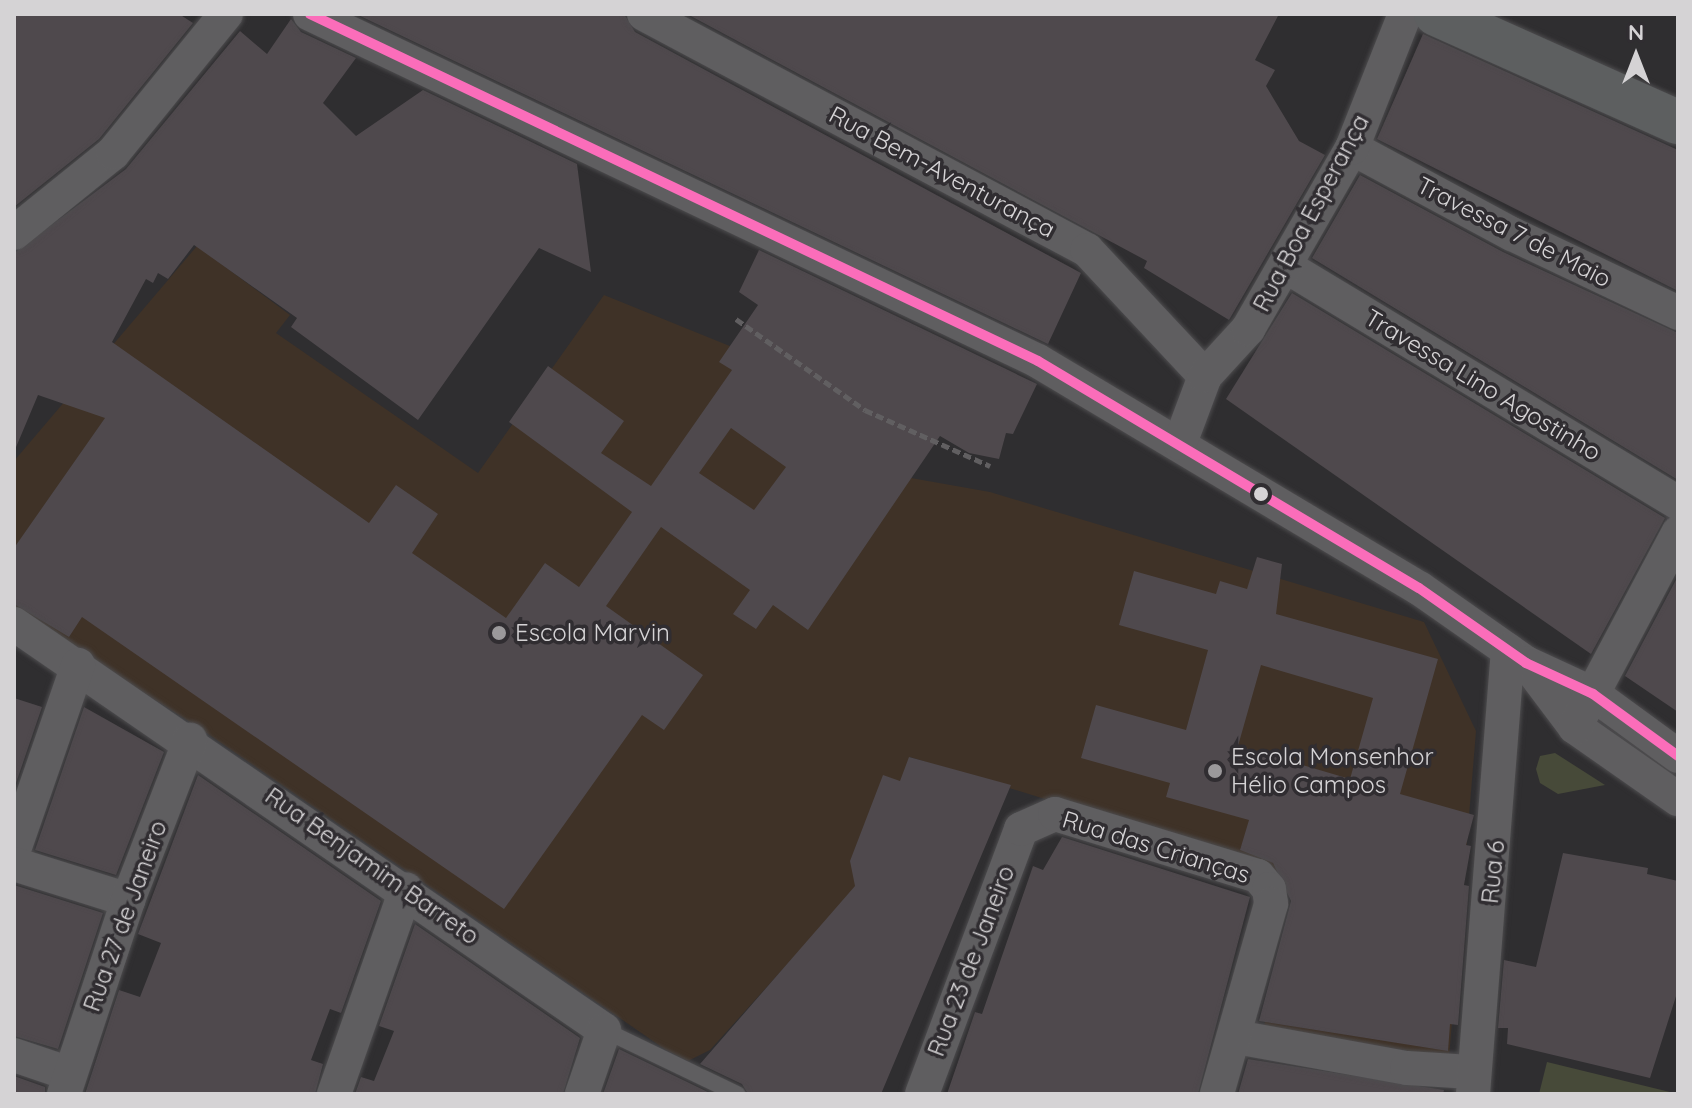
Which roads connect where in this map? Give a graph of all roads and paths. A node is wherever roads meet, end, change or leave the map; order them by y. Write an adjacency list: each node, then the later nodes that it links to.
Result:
1 (226, 14): 8 (street)
2 (310, 14): 13 (street)
3 (644, 14): 12 (street, Rua Bem-Aventurança)
4 (1405, 14): 7 (street, Rua Boa Esperança)
5 (1436, 14): 6 (main road)
6 (1678, 122)
7 (1352, 148): 9 (street, Rua Boa Esperança); 10 (street, Travessa 7 de Maio)
8 (14, 233)
9 (1287, 267): 12 (street, Rua Boa Esperança); 15 (street, Travessa Lino Agostinho)
10 (1678, 313)
11 (736, 319): 14 (path)
12 (1205, 376): 13 (street, Rua Boa Esperança)
13 (1180, 443): 18 (street)
14 (990, 466)
15 (1678, 503)
16 (1678, 533): 20 (street)
17 (14, 624): 19 (street, Rua Benjamim Barreto)
18 (1517, 656): 20 (street); 21 (street); 33 (street, Rua 6)
19 (78, 665): 22 (street, Rua Benjamim Barreto); 26 (street)
20 (1593, 694): 21 (street); 23 (street)
21 (1575, 727): 24 (street)
22 (190, 740): 28 (street, Rua Benjamim Barreto); 29 (street, Rua 27 de Janeiro)
23 (1678, 756)
24 (1678, 799)
25 (1021, 829): 31 (street, Rua das Crianças); 38 (street, Rua 23 de Janeiro)
26 (14, 850)
27 (14, 864): 29 (street)
28 (406, 889): 30 (street, Rua Benjamim Barreto); 35 (street)
29 (128, 900): 34 (street, Rua 27 de Janeiro)
30 (604, 1030): 36 (street); 37 (lane, Rua Benjamim Barreto)
31 (1236, 1037): 33 (street); 39 (street, Rua das Crianças)
32 (14, 1055): 34 (street)
33 (1472, 1083)
34 (67, 1084)
35 (334, 1094)
36 (582, 1094)
37 (737, 1094)
38 (922, 1094)
39 (1217, 1094)

